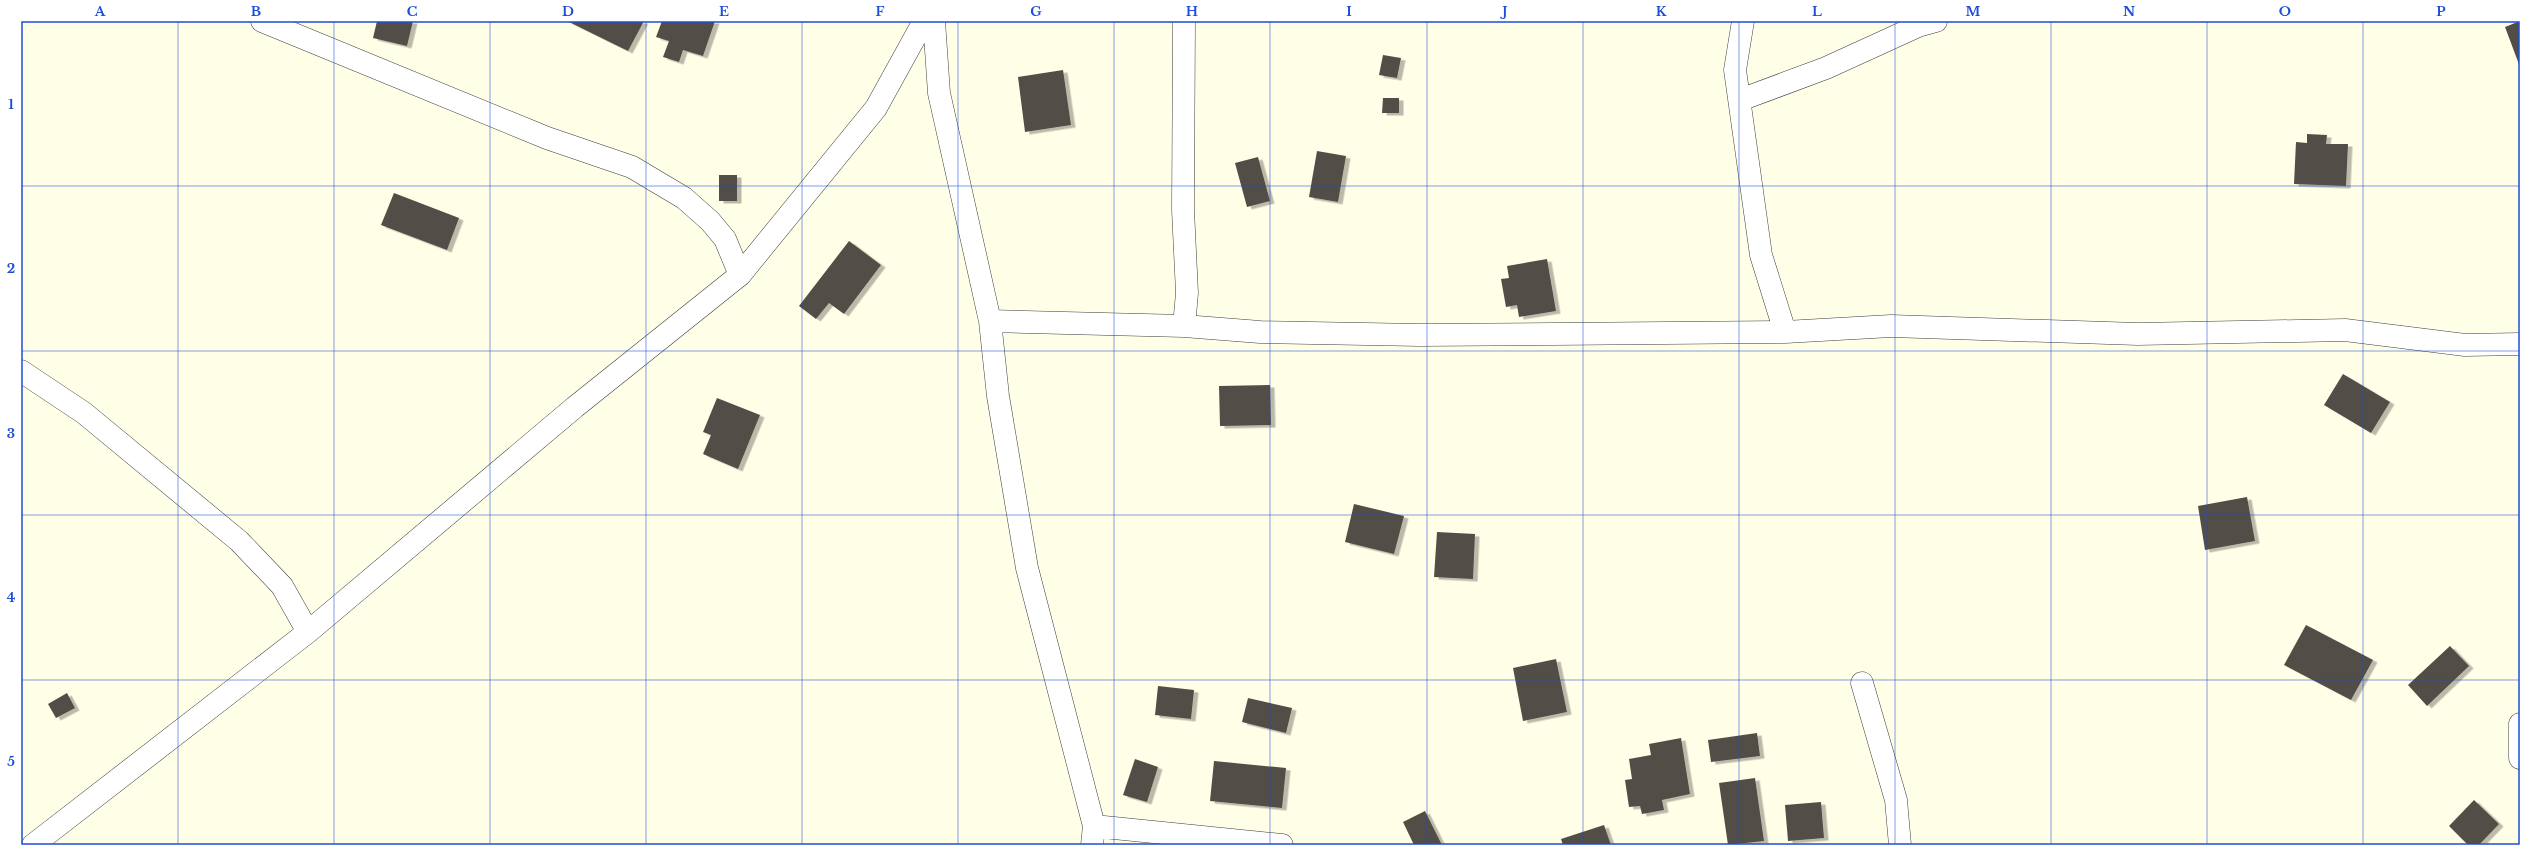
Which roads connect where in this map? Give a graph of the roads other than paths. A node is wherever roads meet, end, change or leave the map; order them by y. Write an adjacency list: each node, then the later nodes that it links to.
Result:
1 (924, 21): 8 (street)
2 (934, 21): 9 (street)
3 (1184, 21): 10 (street)
4 (1743, 21): 7 (street)
5 (1936, 21): 7 (street)
6 (267, 22): 8 (street)
7 (1740, 100): 11 (street)
8 (740, 275): 14 (street)
9 (990, 321): 10 (street); 18 (street)
10 (1184, 326): 11 (street)
11 (1785, 332): 12 (street)
12 (2520, 344)
13 (21, 371): 14 (street)
14 (308, 632): 19 (street)
15 (1862, 682): 21 (street)
16 (2520, 724): 17 (street)
17 (2520, 758)
18 (1093, 835): 20 (street)
19 (33, 845)
20 (1282, 845)
21 (1900, 845)

